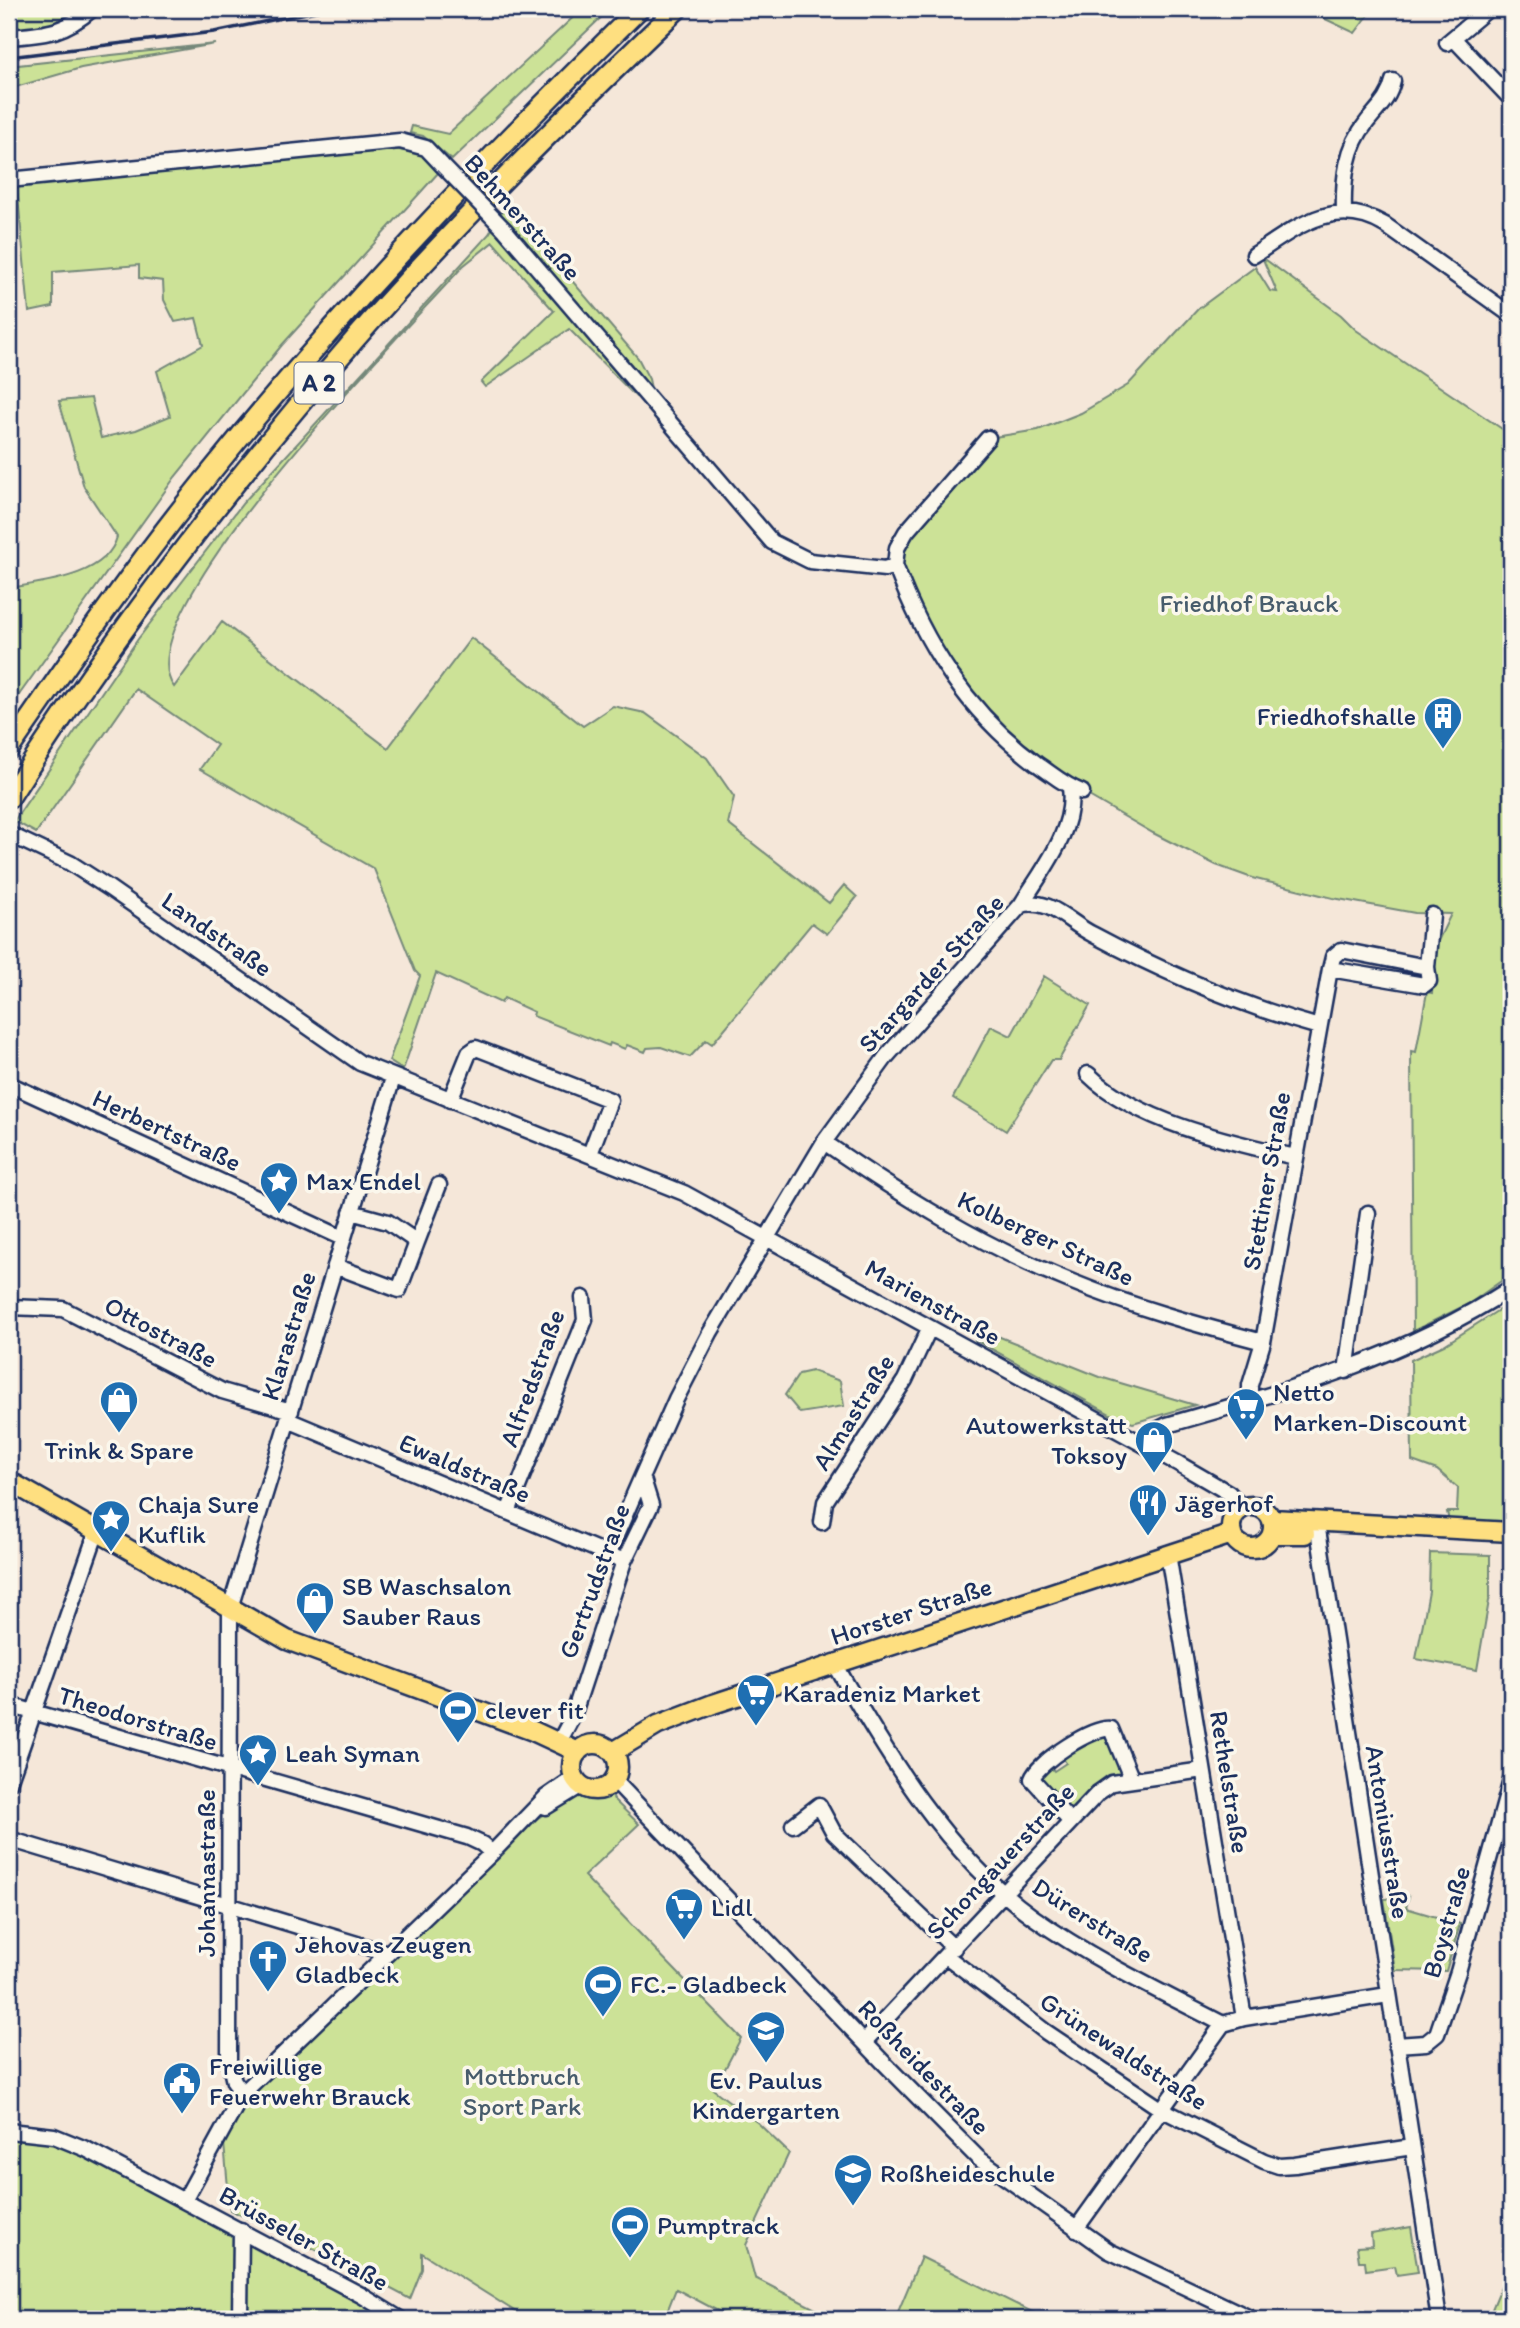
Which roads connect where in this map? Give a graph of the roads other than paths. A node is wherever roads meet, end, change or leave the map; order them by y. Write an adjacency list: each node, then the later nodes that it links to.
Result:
1 (92, 9): 5 (street)
2 (639, 9): 14 (highway, A 2)
3 (677, 9): 15 (highway, A 2)
4 (1488, 9): 7 (street)
5 (9, 37)
6 (1394, 81): 9 (street)
7 (1511, 99)
8 (9, 180): 13 (street, Behmerstraße, bridge)
9 (1344, 212): 10 (street); 11 (street)
10 (1254, 256)
11 (1510, 312)
12 (988, 438): 13 (street)
13 (895, 565): 17 (street)
14 (9, 749)
15 (9, 797)
16 (10, 835): 23 (street, Landstraße)
17 (1021, 905): 21 (street, Stargarder Straße); 26 (street, Stargarder Straße)
18 (1432, 915): 19 (street)
19 (1427, 967): 20 (street); 20 (street)
20 (1330, 969): 21 (street, Stettiner Straße)
21 (1319, 1027): 28 (street, Stettiner Straße)
22 (1088, 1074): 28 (street)
23 (393, 1078): 25 (street, Marienstraße); 30 (street, Klarastraße)
24 (9, 1084): 33 (street, Herbertstraße)
25 (450, 1100): 27 (street, Marienstraße); 27 (street)
26 (824, 1142): 32 (street, Stargarder Straße); 40 (street, Kolberger Straße)
27 (590, 1154): 32 (street, Marienstraße)
28 (1295, 1157): 40 (street, Stettiner Straße)
29 (439, 1185): 34 (street)
30 (351, 1212): 33 (street, Klarastraße); 34 (street)
31 (1368, 1213): 41 (street)
32 (766, 1237): 39 (street, Marienstraße); 45 (street, Gertrudstraße)
33 (343, 1238): 35 (street, Klarastraße)
34 (417, 1242): 35 (street)
35 (335, 1266): 43 (street, Klarastraße)
36 (1511, 1288): 41 (street)
37 (583, 1298): 48 (street, Alfredstraße)
38 (9, 1307): 43 (street, Ottostraße)
39 (929, 1329): 44 (street, Marienstraße); 49 (street, Almastraße)
40 (1263, 1342): 42 (street, Stettiner Straße)
41 (1346, 1371): 42 (street)
42 (1250, 1401): 44 (street)
43 (289, 1415): 48 (street, Ewaldstraße); 59 (street, Klarastraße)
44 (1144, 1445): 47 (street, Marienstraße)
45 (642, 1476): 57 (street, Gertrudstraße); 58 (street, Gertrudstraße)
46 (9, 1481): 52 (main road)
47 (1242, 1508): 50 (main road); 54 (main road)
48 (508, 1512): 57 (street, Ewaldstraße)
49 (822, 1522)
50 (1272, 1527): 51 (main road); 54 (main road)
51 (1317, 1529): 53 (main road); 55 (main road); 81 (street, Antoniusstraße)
52 (97, 1531): 59 (main road); 62 (street)
53 (1511, 1532)
54 (1233, 1534): 56 (main road, Horster Straße)
55 (1511, 1542)
56 (1168, 1554): 60 (main road, Horster Straße); 66 (street, Rethelstraße)
57 (608, 1555): 58 (street, Ewaldstraße)
58 (624, 1561): 63 (street, Gertrudstraße)
59 (230, 1608): 63 (main road); 67 (street, Johannastraße)
60 (835, 1664): 65 (main road, Horster Straße); 77 (street, Dürerstraße)
61 (9, 1705): 62 (street, Theodorstraße)
62 (33, 1713): 67 (street, Theodorstraße); 72 (street)
63 (559, 1742): 64 (main road)
64 (578, 1752): 65 (main road); 71 (main road)
65 (613, 1752): 68 (main road)
66 (1203, 1770): 69 (street, Schongauerstraße); 82 (street, Rethelstraße)
67 (231, 1772): 76 (street, Theodorstraße); 78 (street, Johannastraße)
68 (614, 1780): 71 (main road); 84 (street, Roßheidestraße)
69 (1132, 1780): 73 (street, Schongauerstraße); 73 (street)
70 (1511, 1780): 85 (street, Boystraße)
71 (578, 1781): 76 (street)
72 (9, 1783)
73 (1070, 1821): 77 (street, Schongauerstraße)
74 (793, 1825): 79 (street, Grünewaldstraße)
75 (9, 1839): 78 (street)
76 (492, 1853): 80 (street)
77 (1004, 1894): 79 (street, Schongauerstraße); 83 (street, Dürerstraße)
78 (230, 1908): 80 (street); 86 (street, Johannastraße)
79 (950, 1952): 84 (street, Schongauerstraße); 87 (street, Grünewaldstraße)
80 (387, 1954): 86 (street)
81 (1388, 1995): 82 (street); 85 (street, Antoniusstraße)
82 (1244, 2018): 83 (street)
83 (1223, 2024): 87 (street)
84 (864, 2042): 91 (street, Roßheidestraße)
85 (1396, 2045): 89 (street, Antoniusstraße)
86 (239, 2088): 90 (street)
87 (1161, 2109): 89 (street, Grünewaldstraße); 91 (street)
88 (9, 2131): 90 (street, Brüsseler Straße)
89 (1412, 2147): 96 (street)
90 (184, 2201): 92 (street, Brüsseler Straße)
91 (1076, 2229): 95 (street, Roßheidestraße)
92 (241, 2230): 93 (street); 94 (street, Brüsseler Straße)
93 (240, 2319)
94 (400, 2319)
95 (1252, 2319)
96 (1439, 2319)

